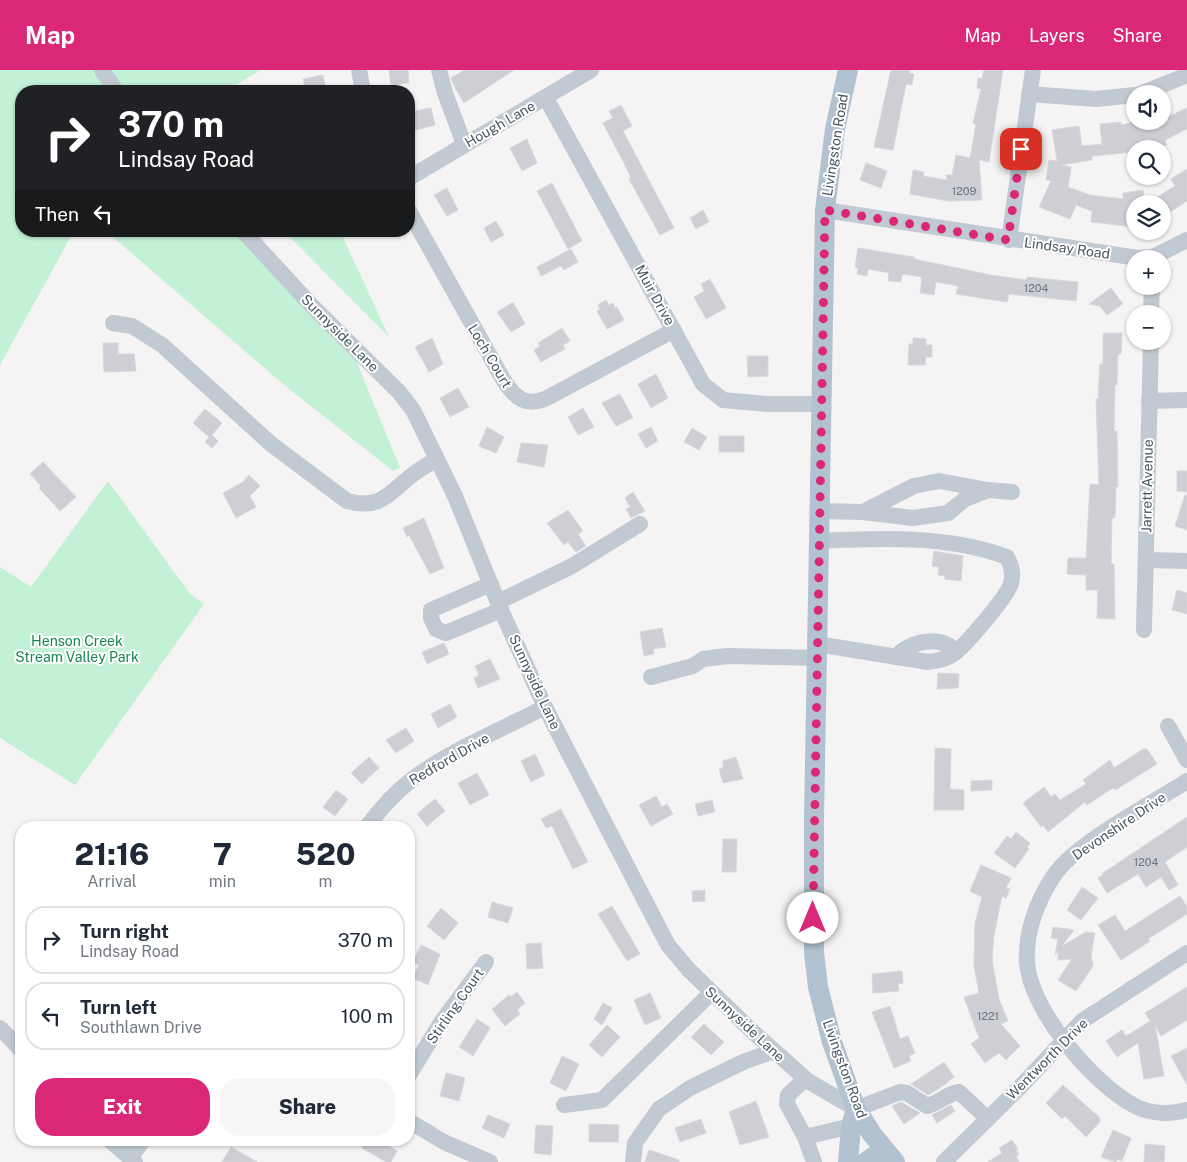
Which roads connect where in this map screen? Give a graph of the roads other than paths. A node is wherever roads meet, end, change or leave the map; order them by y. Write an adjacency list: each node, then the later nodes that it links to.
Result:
1 (102, 70): 8 (street)
2 (359, 70): 9 (street)
3 (439, 70): 14 (street)
4 (591, 70): 13 (street, Hough Lane)
5 (848, 70): 16 (main road, Livingston Road)
6 (1033, 70): 11 (street)
7 (1187, 75): 10 (street)
8 (112, 85)
9 (362, 85)
10 (1162, 85)
11 (1029, 94): 12 (street); 19 (street)
12 (1126, 96)
13 (546, 98): 14 (street, Hough Lane); 24 (street, Muir Drive)
14 (464, 144): 15 (street, Hough Lane)
15 (415, 174)
16 (825, 210): 19 (street, Lindsay Road); 28 (main road, Livingston Road)
17 (415, 222): 24 (street, Loch Court)
18 (249, 237): 29 (street, Sunnyside Lane)
19 (1008, 240): 22 (street, Lindsay Road)
20 (1187, 240): 21 (street, Lindsay Road)
21 (1168, 250)
22 (1126, 257)
23 (113, 323): 29 (street)
24 (674, 330): 28 (street, Muir Drive)
25 (1151, 350): 27 (street, Jarrett Avenue)
26 (1187, 400): 27 (street)
27 (1149, 401): 36 (street, Jarrett Avenue)
28 (822, 404): 32 (main road, Livingston Road)
29 (437, 459): 38 (street, Sunnyside Lane)
30 (988, 490): 31 (street); 33 (street); 33 (street)
31 (1012, 492)
32 (819, 511): 33 (street); 35 (main road, Livingston Road)
33 (863, 512)
34 (640, 524): 39 (street)
35 (819, 541): 41 (main road, Livingston Road); 41 (street)
36 (1147, 560): 37 (street); 40 (street, Jarrett Avenue)
37 (1187, 561)
38 (492, 584): 39 (street, Sunnyside Lane); 39 (street)
39 (500, 606): 43 (street, Sunnyside Lane)
40 (1144, 630)
41 (817, 651): 42 (street); 59 (main road, Livingston Road)
42 (651, 677)
43 (545, 707): 47 (street, Redford Drive); 50 (street, Sunnyside Lane)
44 (1168, 726): 45 (street)
45 (1187, 760)
46 (1187, 781): 52 (street, Devonshire Drive)
47 (372, 821)
48 (1187, 953): 52 (street, Wentworth Drive)
49 (486, 962): 55 (street, Stirling Court)
50 (711, 992): 54 (street, Sunnyside Lane); 57 (street)
51 (0, 1028): 53 (street)
52 (1064, 1040): 58 (street, Devonshire Drive); 60 (street, Wentworth Drive)
53 (15, 1044)
54 (774, 1051): 56 (street, Sunnyside Lane); 68 (street)
55 (415, 1065)
56 (805, 1079): 59 (street, Sunnyside Lane); 62 (street)
57 (564, 1105)
58 (1187, 1110)
59 (854, 1117): 60 (street); 62 (street); 65 (main road, Livingston Road); 70 (main road)
60 (988, 1119): 72 (street, Wentworth Drive)
61 (415, 1125): 67 (street)
62 (805, 1137): 69 (street)
63 (116, 1146): 66 (street)
64 (140, 1146): 66 (street)
65 (887, 1159): 71 (main road)
66 (132, 1160)
67 (490, 1162)
68 (634, 1162)
69 (814, 1162)
70 (848, 1162)
71 (866, 1162)
72 (944, 1162)

